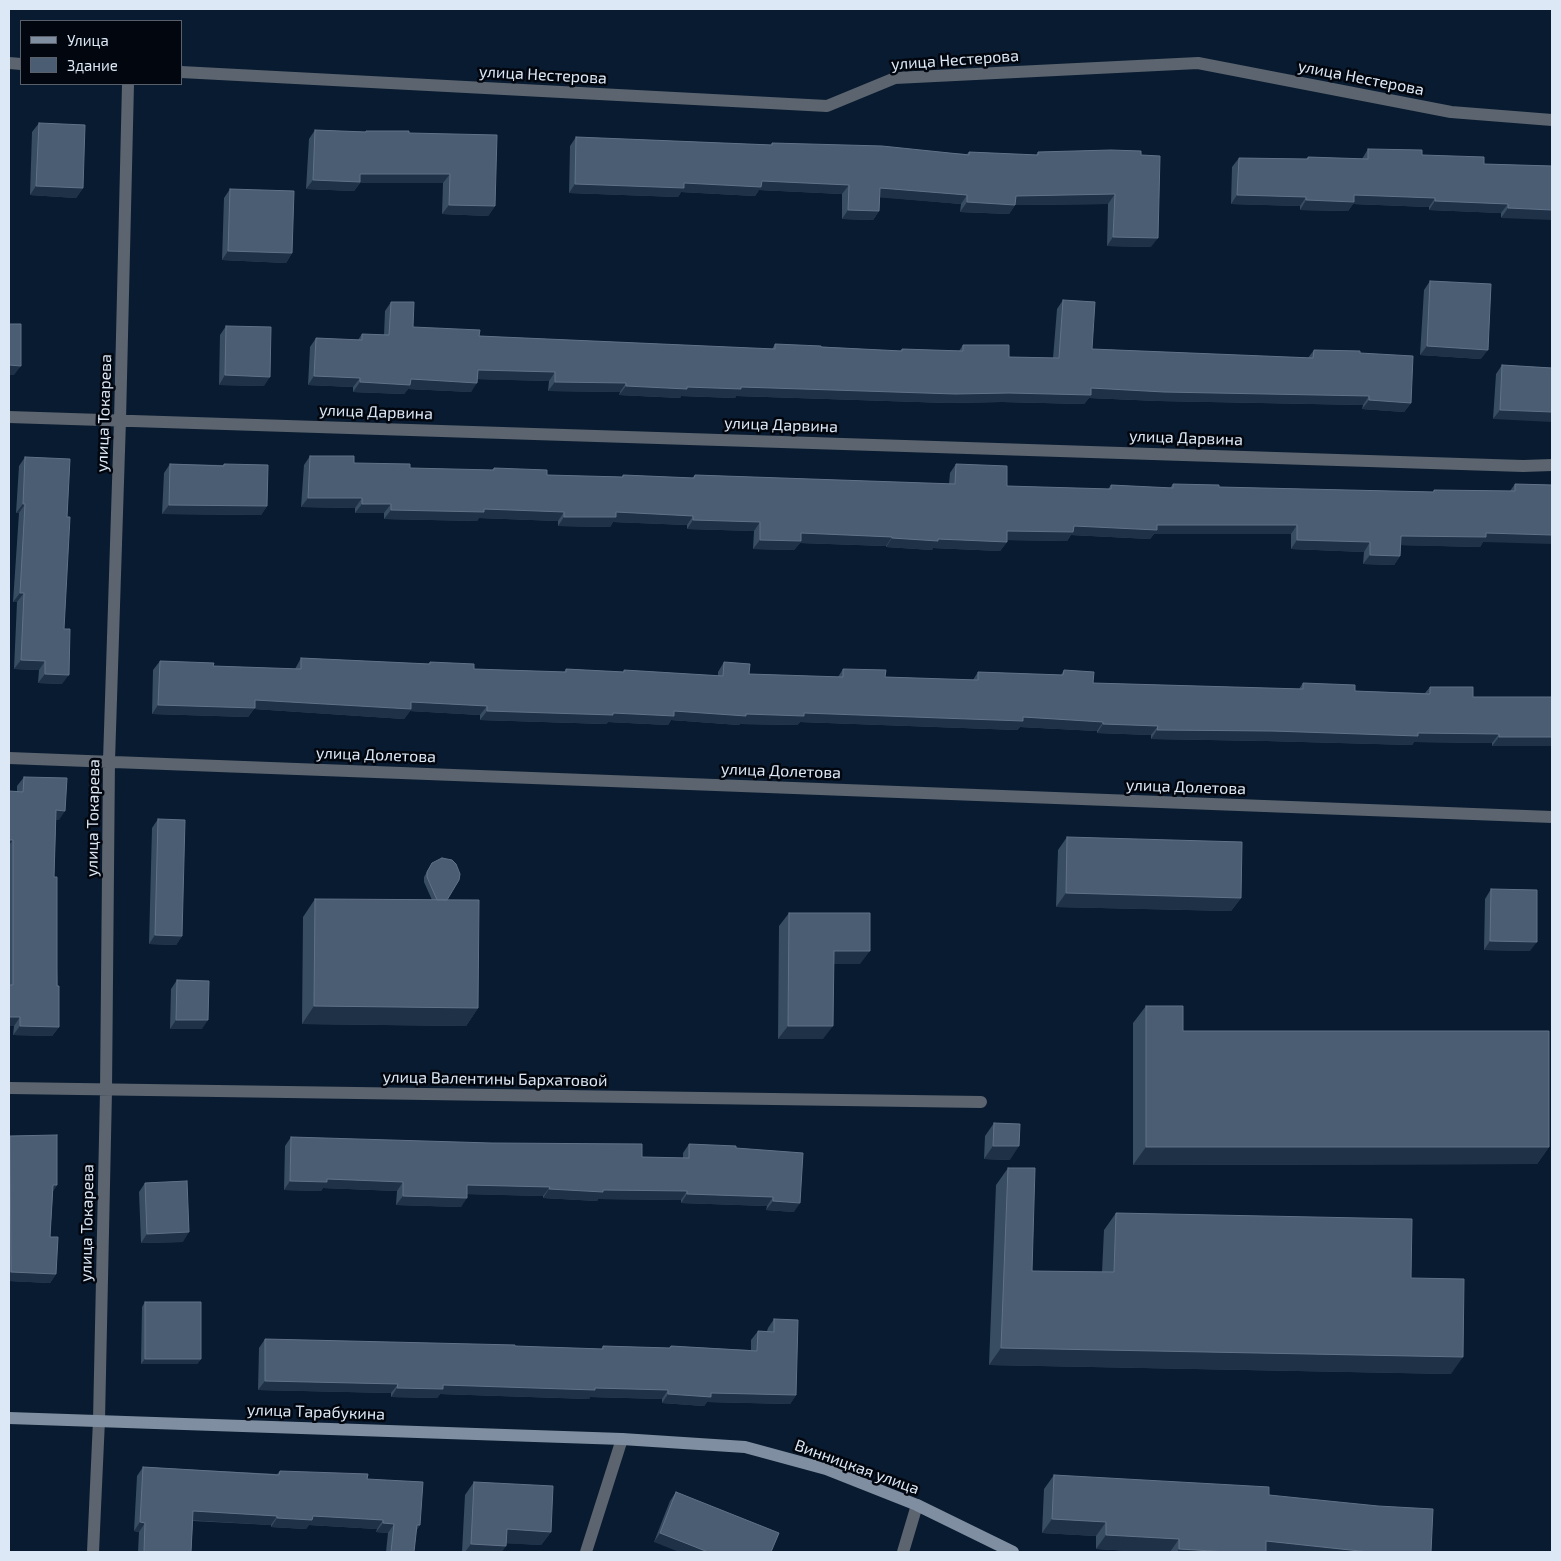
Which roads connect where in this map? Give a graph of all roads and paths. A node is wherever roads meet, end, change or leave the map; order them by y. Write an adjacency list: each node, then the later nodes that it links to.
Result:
1 (182, 72): 3 (street, улица Нестерова)
2 (128, 85): 5 (street, улица Токарева)
3 (1552, 120)
4 (9, 417): 5 (street, улица Дарвина)
5 (120, 420): 6 (street, улица Дарвина); 8 (street, улица Токарева)
6 (1552, 465)
7 (9, 758): 8 (street, улица Долетова)
8 (109, 761): 9 (street, улица Долетова); 11 (street, улица Токарева)
9 (1552, 817)
10 (9, 1088): 11 (street, улица Валентины Бархатовой)
11 (106, 1091): 12 (street, улица Валентины Бархатовой); 14 (street, улица Токарева)
12 (981, 1102)
13 (9, 1418): 14 (main road, улица Тарабукина)
14 (99, 1420): 15 (main road, улица Тарабукина); 17 (street, улица Токарева)
15 (622, 1439): 16 (main road, Винницкая улица); 18 (street)
16 (917, 1505): 19 (street); 20 (main road, Винницкая улица)
17 (93, 1552)
18 (586, 1552)
19 (903, 1552)
20 (1013, 1552)

